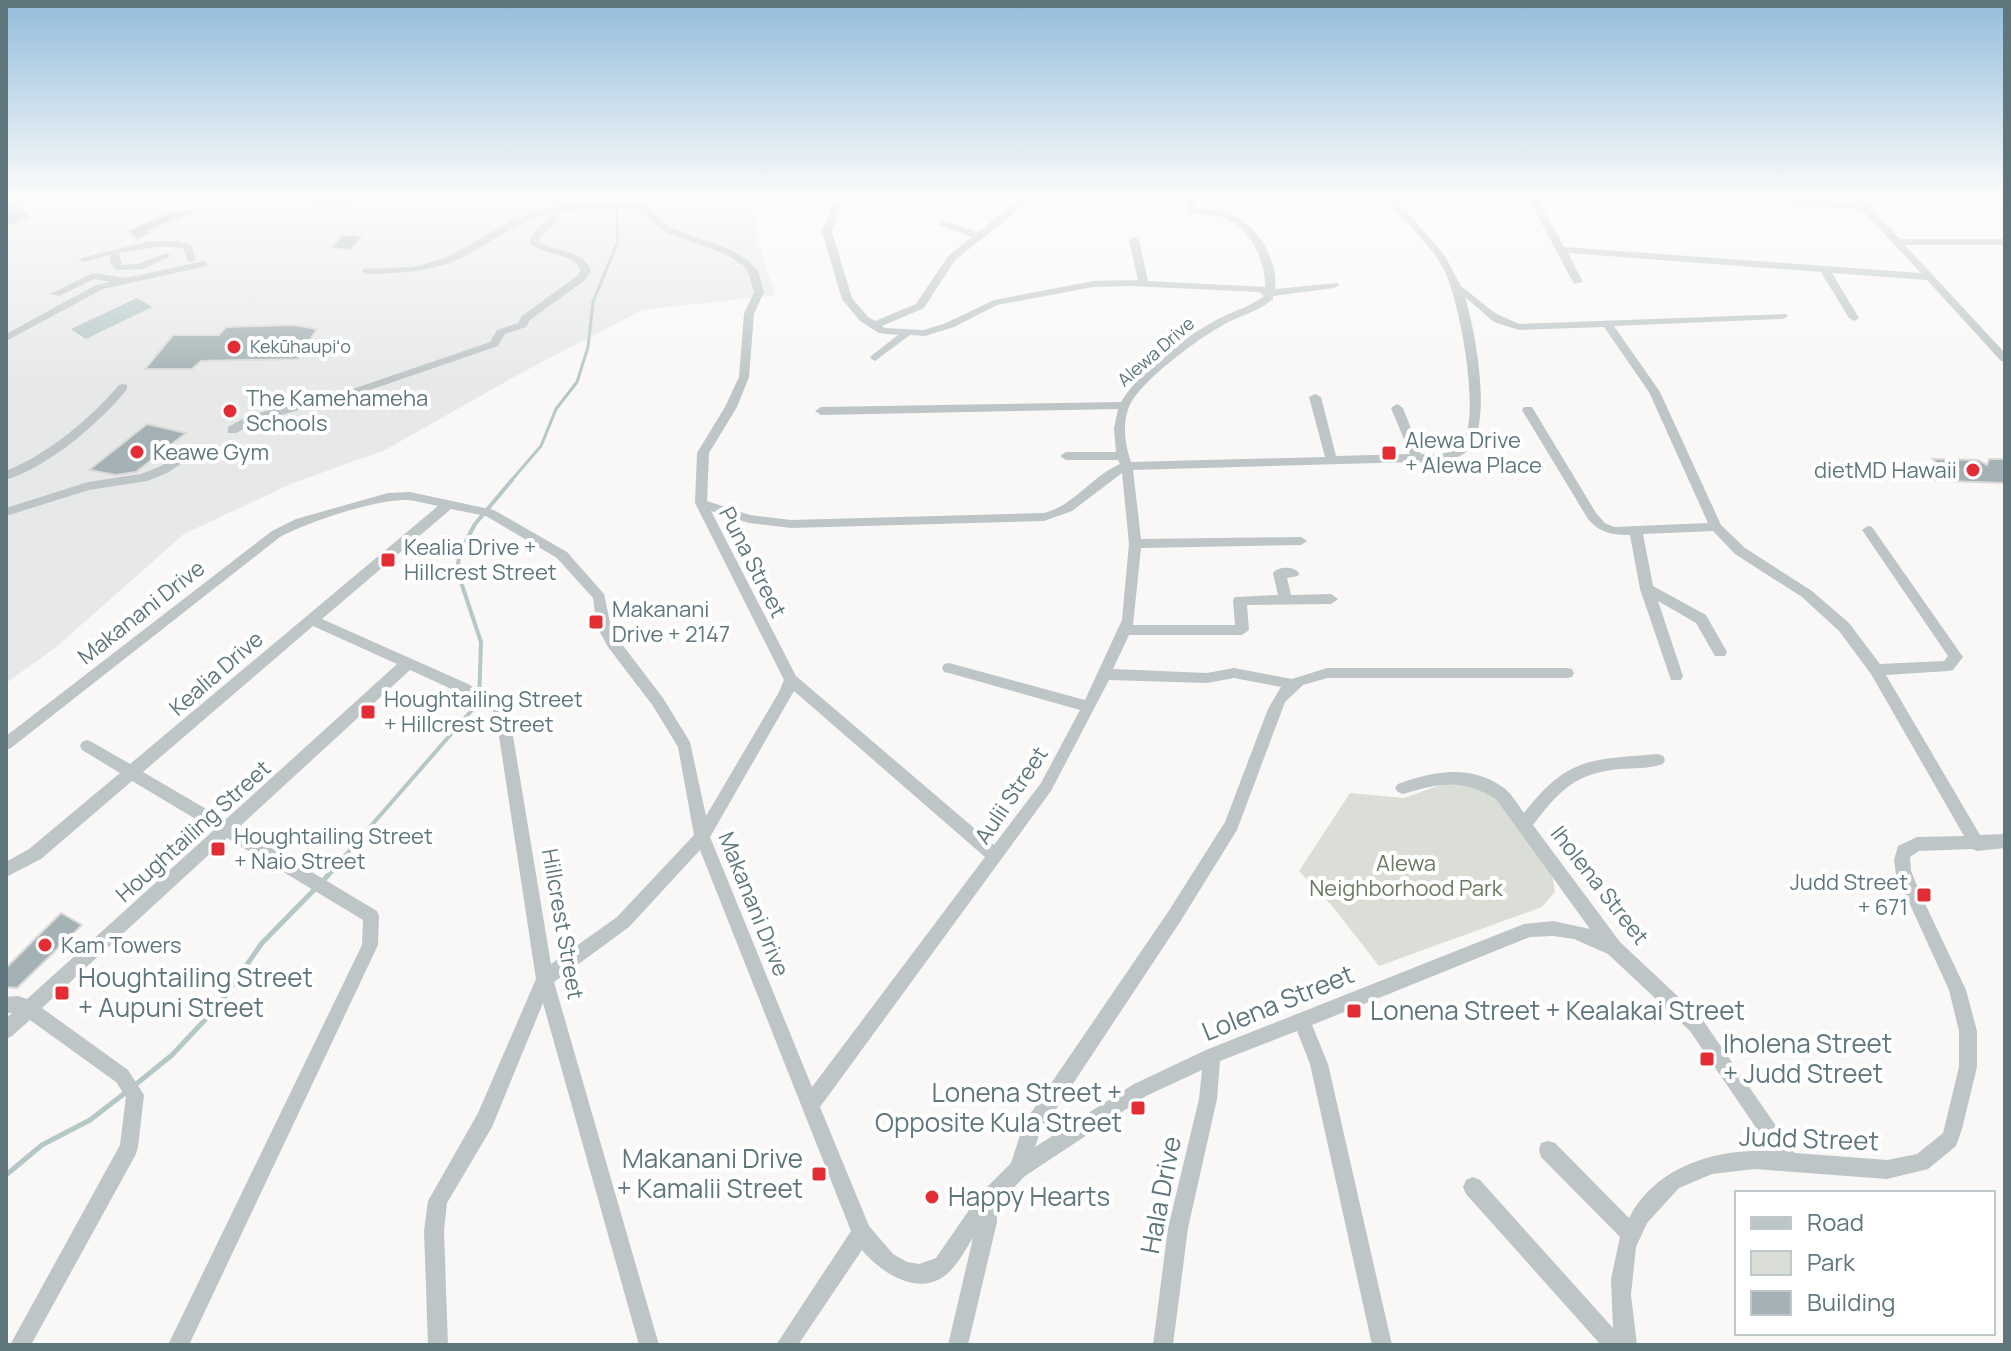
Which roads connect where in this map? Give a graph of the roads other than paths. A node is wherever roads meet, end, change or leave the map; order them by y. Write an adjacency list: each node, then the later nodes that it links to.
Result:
1 (115, 259): 2 (street)
2 (160, 259)
3 (446, 259): 16 (street, Puna Street)
4 (579, 259): 39 (street)
5 (737, 259): 47 (street, Puna Street)
6 (834, 259): 27 (street)
7 (950, 259): 27 (street)
8 (1138, 259): 20 (street)
9 (1263, 259): 23 (street)
10 (1441, 259): 22 (street)
11 (1567, 259): 19 (street)
12 (1681, 259): 15 (street)
13 (1913, 259): 17 (street)
14 (204, 264): 18 (street)
15 (1825, 270): 17 (street); 26 (street)
16 (367, 271)
17 (1929, 277): 32 (street)
18 (123, 280): 24 (street); 30 (street)
19 (1578, 282)
20 (1144, 283): 23 (street, Alewa Drive); 29 (street, Alewa Drive)
21 (1334, 285): 23 (street)
22 (1458, 288): 28 (street); 42 (street)
23 (1269, 293): 35 (street, Alewa Drive)
24 (55, 294)
25 (1783, 316): 28 (street)
26 (1854, 318)
27 (877, 324): 29 (street, Alewa Drive)
28 (1607, 324): 49 (street)
29 (906, 334): 31 (street)
30 (6, 338)
31 (875, 358)
32 (2005, 359)
33 (123, 387): 45 (street)
34 (1315, 397): 44 (street)
35 (1124, 405): 38 (street); 43 (street, Alewa Drive)
36 (1397, 408): 42 (street)
37 (1528, 410): 51 (street)
38 (821, 411)
39 (232, 430)
40 (197, 448): 48 (street)
41 (1066, 456): 43 (street)
42 (1418, 460): 44 (street)
43 (1124, 461): 44 (street); 47 (street); 53 (street, Aulii Street)
44 (1332, 462)
45 (6, 476)
46 (450, 503): 58 (street, Kealia Drive); 70 (street, Makanani Drive); 77 (street, Makanani Drive)
47 (701, 503): 67 (street, Puna Street)
48 (6, 512)
49 (1716, 527): 51 (street); 63 (street)
50 (1868, 530): 63 (street)
51 (1636, 531): 55 (street)
52 (1301, 541): 53 (street)
53 (1135, 544): 59 (street, Aulii Street)
54 (1293, 573): 57 (street)
55 (1647, 589): 60 (street); 66 (street)
56 (1331, 599): 57 (street)
57 (1286, 601): 59 (street)
58 (312, 620): 61 (street, Hillcrest Street); 73 (street, Kealia Drive)
59 (1125, 630): 65 (street, Aulii Street)
60 (1720, 652)
61 (408, 663): 76 (street, Houghtailing Street); 83 (street, Hillcrest Street)
62 (949, 668): 69 (street)
63 (1876, 670): 79 (street)
64 (1567, 673): 68 (street)
65 (1105, 674): 68 (street); 69 (street, Aulii Street)
66 (1676, 676)
67 (791, 680): 77 (street); 80 (street, Puna Street)
68 (1291, 684): 92 (street)
69 (1089, 707): 80 (street, Aulii Street)
70 (6, 744)
71 (87, 746): 73 (street)
72 (1658, 760): 75 (street)
73 (133, 773): 76 (street); 81 (street, Kealia Drive)
74 (1403, 788): 75 (street, Iholena Street)
75 (1524, 825): 82 (street, Iholena Street)
76 (226, 831): 85 (street, Houghtailing Street); 98 (street)
77 (702, 837): 83 (street); 89 (street, Makanani Drive)
78 (2005, 841): 79 (street, Judd Street)
79 (1977, 844): 91 (street, Judd Street)
80 (996, 857): 89 (street, Aulii Street)
81 (6, 870)
82 (1614, 948): 86 (street, Lolena Street); 91 (street, Iholena Street)
83 (545, 979): 99 (street); 100 (street, Hillcrest Street)
84 (6, 1005): 85 (street)
85 (29, 1009): 87 (street, Houghtailing Street); 97 (street)
86 (1302, 1022): 88 (street, Lolena Street); 104 (street)
87 (6, 1030)
88 (1212, 1056): 92 (street, Lolena Street); 103 (street, Hala Drive)
89 (811, 1104): 95 (street, Makanani Drive)
90 (1548, 1150): 96 (street)
91 (1788, 1159): 96 (street, Judd Street)
92 (1018, 1169): 94 (street, Lolena Street)
93 (1473, 1187): 105 (street)
94 (987, 1201): 95 (street, Makanani Drive); 102 (street)
95 (862, 1233): 101 (street)
96 (1630, 1233): 106 (street, Judd Street)
97 (20, 1345)
98 (178, 1345)
99 (438, 1345)
100 (649, 1345)
101 (786, 1345)
102 (958, 1345)
103 (1163, 1345)
104 (1382, 1345)
105 (1615, 1345)
106 (1627, 1345)

